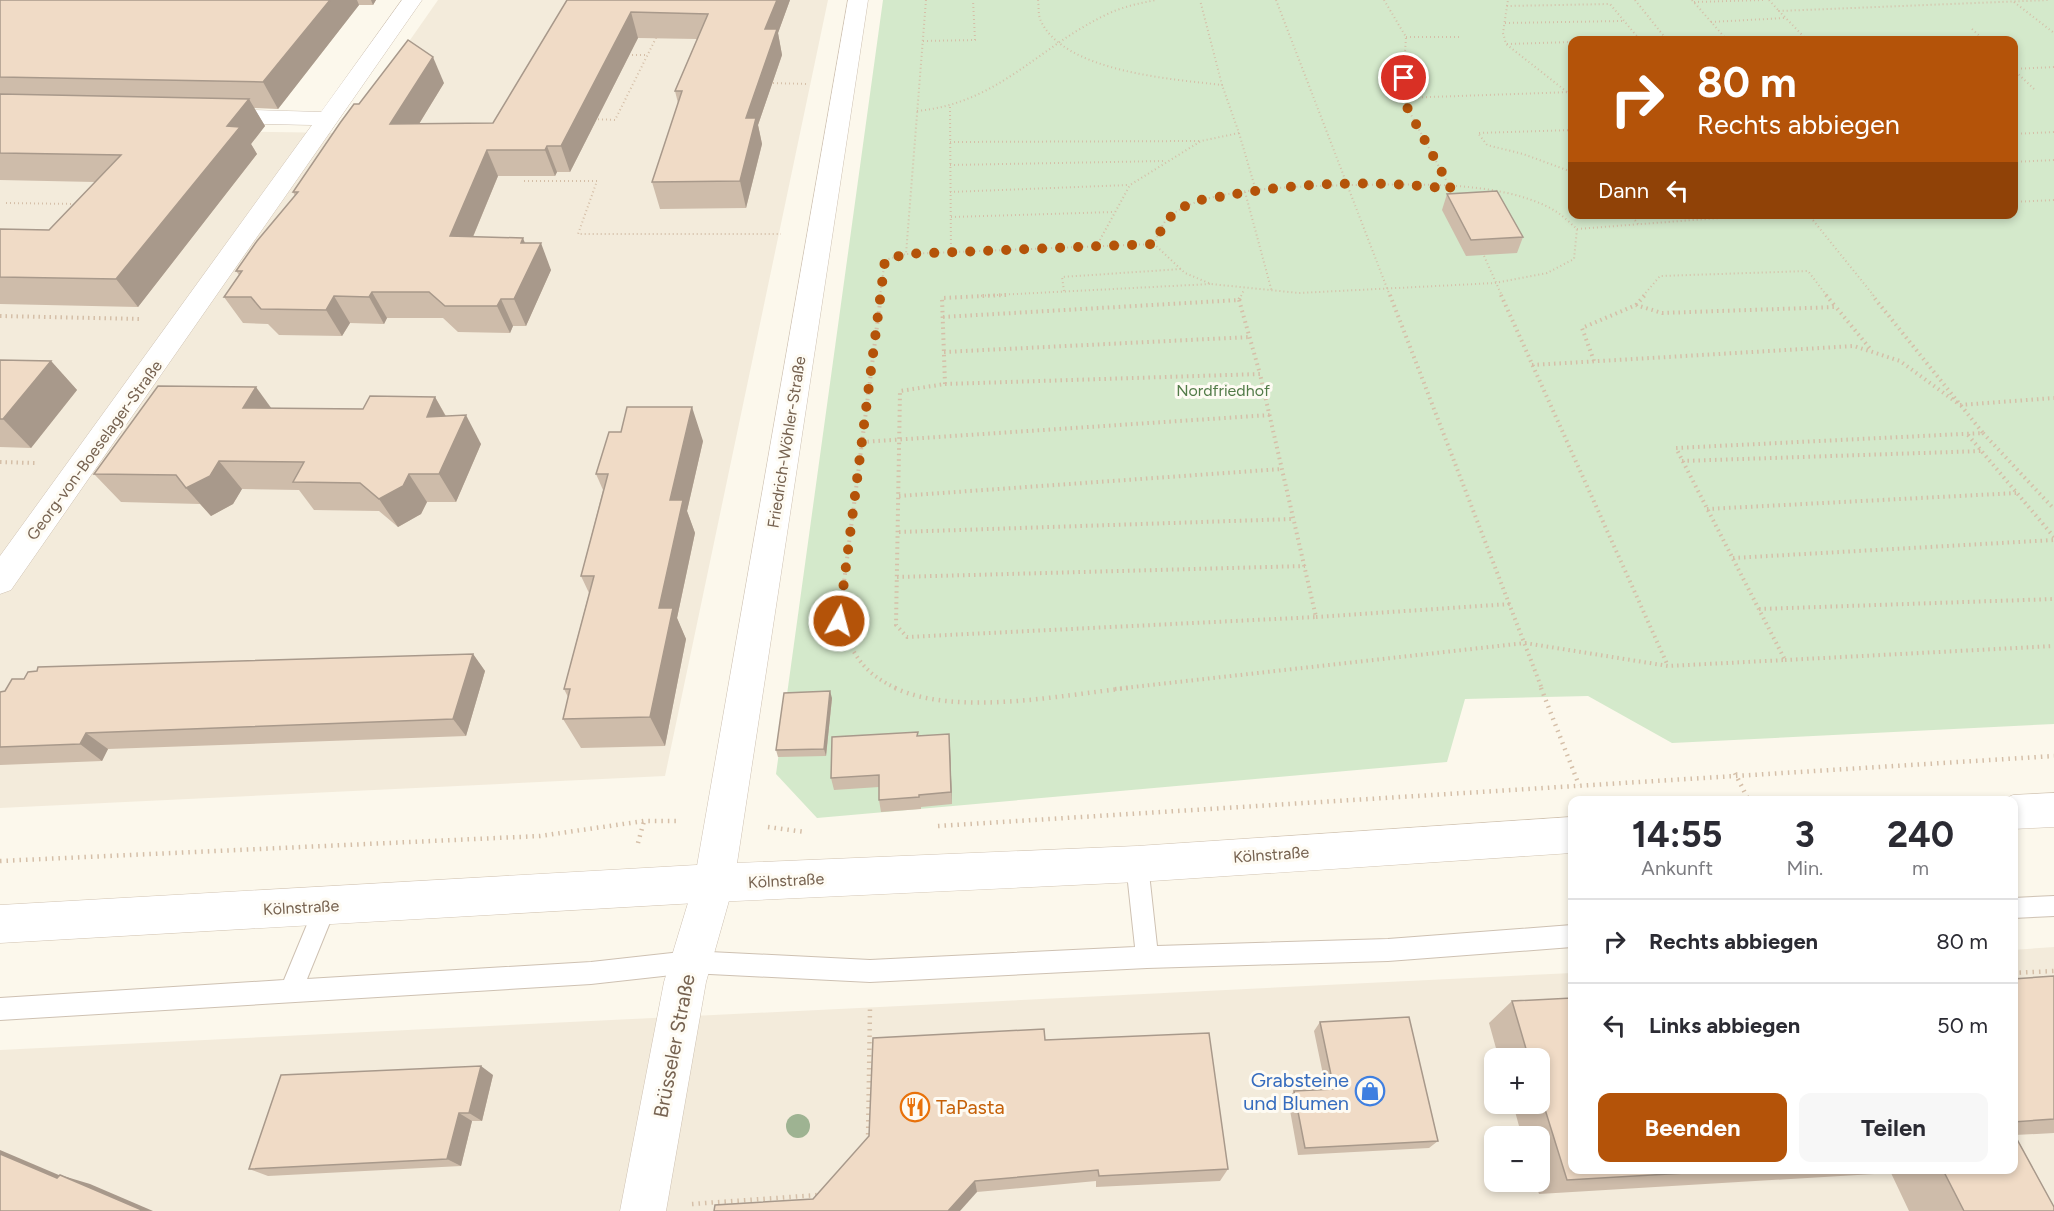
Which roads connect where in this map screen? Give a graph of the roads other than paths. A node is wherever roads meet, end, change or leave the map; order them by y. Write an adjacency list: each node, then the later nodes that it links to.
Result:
1 (412, 0): 4 (street, Georg-von-Boeselager-Straße)
2 (858, 0): 10 (street, Friedrich-Wöhler-Straße)
3 (189, 116): 4 (street)
4 (330, 119): 5 (street, Georg-von-Boeselager-Straße)
5 (0, 581)
6 (2054, 810): 7 (street)
7 (2018, 812)
8 (1568, 836): 9 (street, Kölnstraße)
9 (1137, 864): 10 (street, Kölnstraße); 16 (lane)
10 (714, 883): 11 (street, Kölnstraße); 17 (street, Brüsseler Straße)
11 (326, 905): 14 (street, Kölnstraße); 18 (lane)
12 (2054, 906): 13 (lane)
13 (2018, 908)
14 (0, 924)
15 (1568, 936): 16 (lane)
16 (1147, 957): 17 (lane)
17 (690, 962): 18 (lane); 20 (street, Brüsseler Straße)
18 (291, 991): 19 (lane)
19 (0, 1009)
20 (643, 1209)

